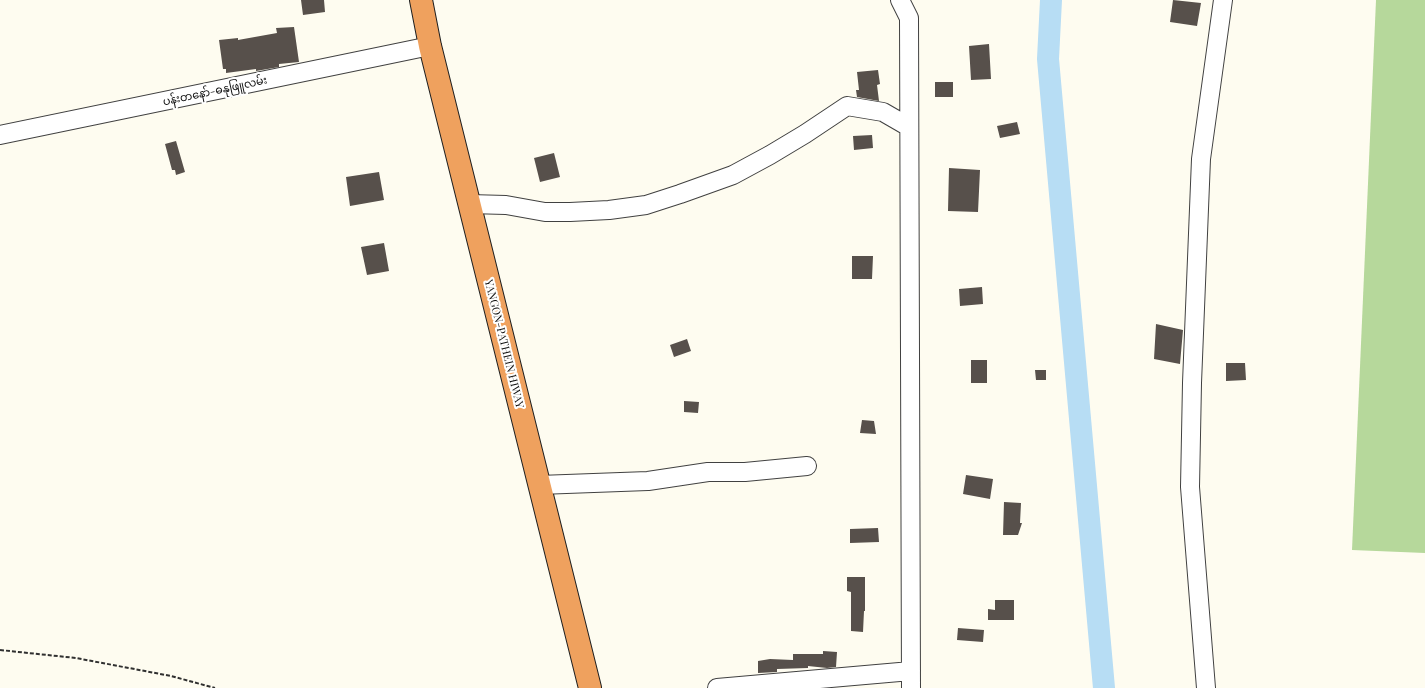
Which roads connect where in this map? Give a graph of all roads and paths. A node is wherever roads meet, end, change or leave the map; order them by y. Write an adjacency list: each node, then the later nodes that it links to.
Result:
1 (421, 0): 4 (highway, YANGON-PATHEIN HIWAY)
2 (900, 0): 5 (street)
3 (1223, 0): 15 (street)
4 (430, 46): 6 (street, ပန်းတနော်-ဓနုဖြူလမ်း); 7 (highway, YANGON-PATHEIN HIWAY)
5 (909, 127): 7 (street); 11 (street)
6 (0, 135)
7 (469, 204): 9 (highway, YANGON-PATHEIN HIWAY)
8 (807, 466): 9 (street)
9 (539, 485): 13 (highway, YANGON-PATHEIN HIWAY)
10 (0, 650): 12 (path)
11 (911, 680): 14 (street)
12 (215, 688)
13 (590, 688)
14 (717, 688)
15 (1206, 688)

